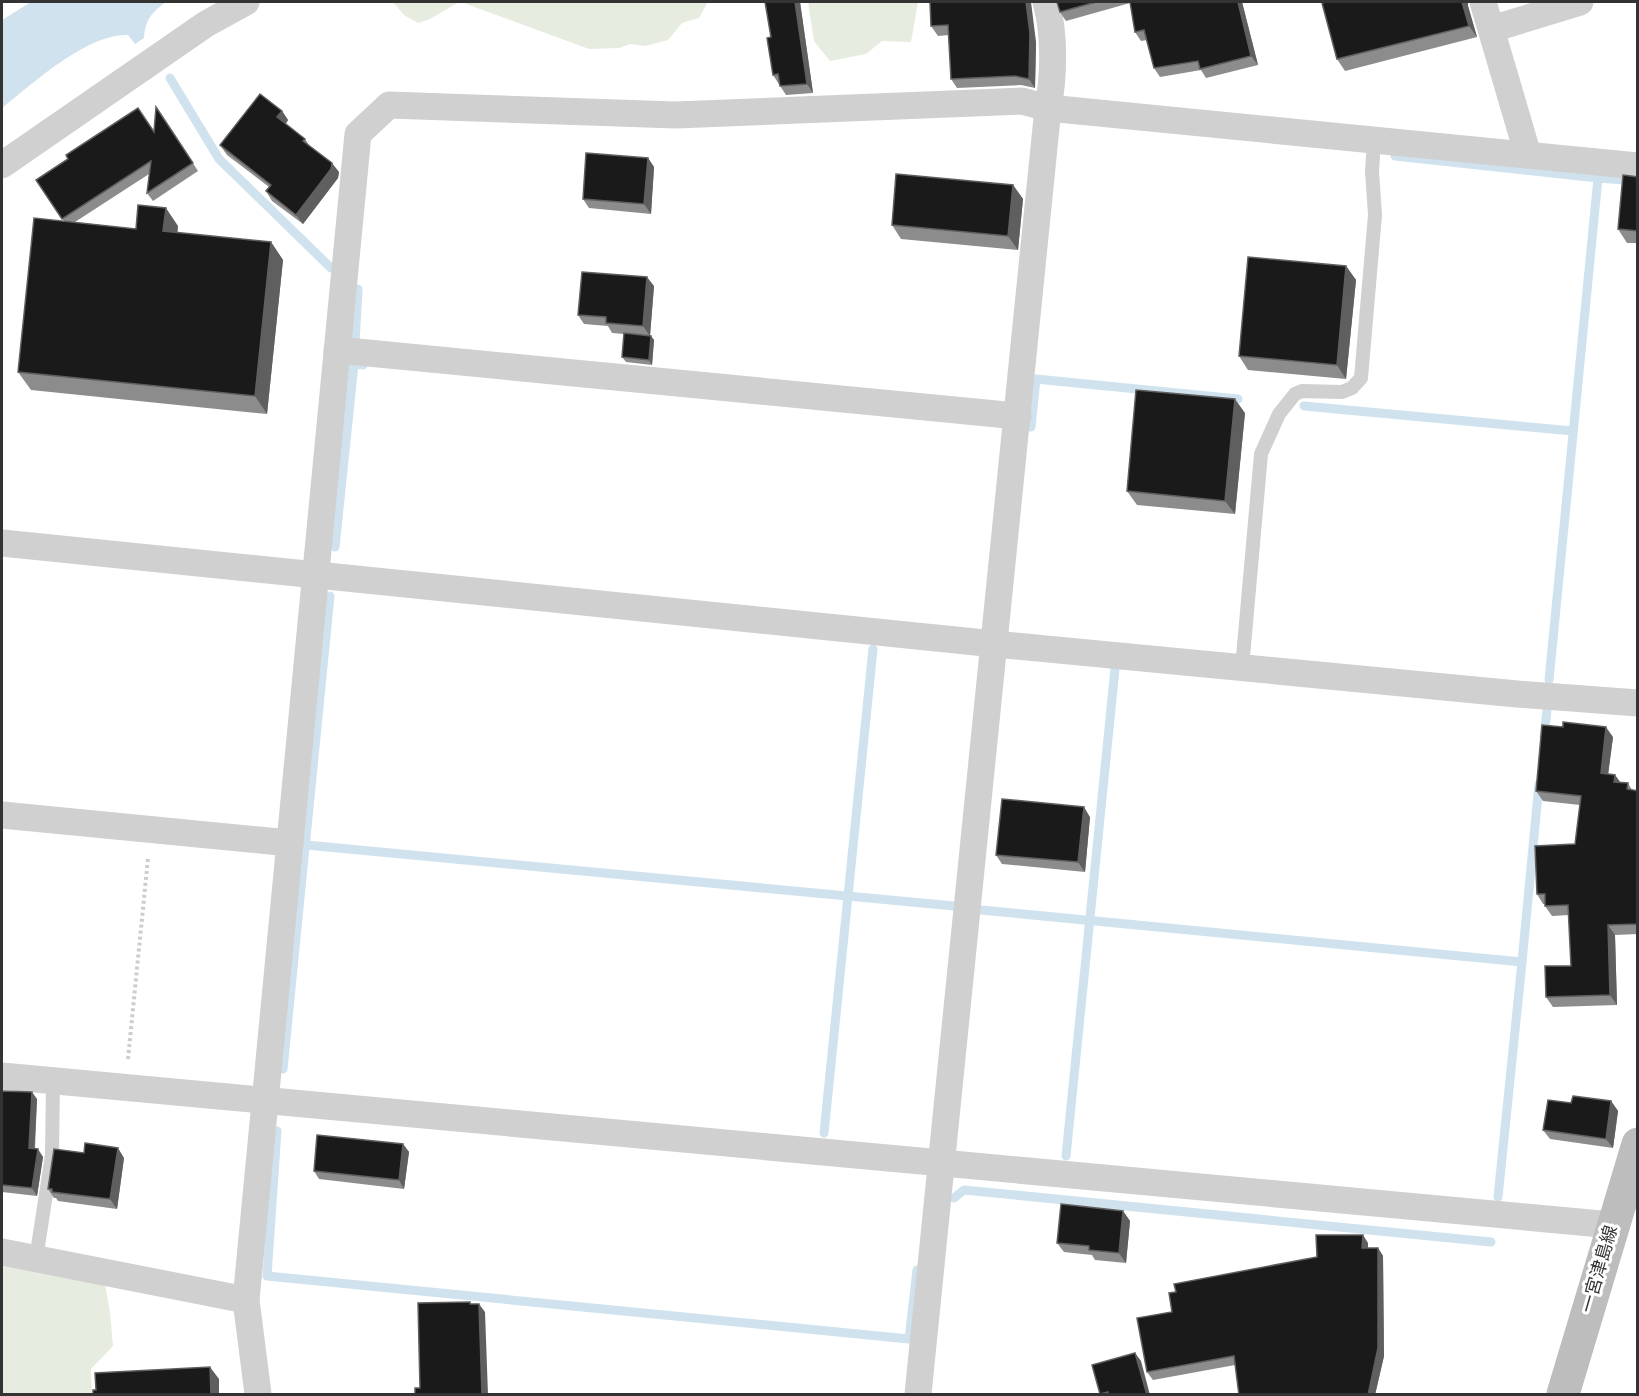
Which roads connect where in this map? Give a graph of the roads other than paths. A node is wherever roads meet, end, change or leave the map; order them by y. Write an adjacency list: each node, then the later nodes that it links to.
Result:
1 (246, 2): 9 (street)
2 (1046, 2): 6 (street)
3 (1483, 2): 5 (street)
4 (1580, 2): 5 (street)
5 (1492, 29): 8 (street)
6 (1048, 108): 7 (street); 11 (street); 12 (street)
7 (1374, 140): 8 (street); 16 (lane)
8 (1528, 155): 10 (street)
9 (2, 165)
10 (1638, 166)
11 (337, 350): 12 (street); 14 (street)
12 (1018, 416): 15 (street)
13 (2, 543): 14 (street)
14 (316, 575): 15 (street); 19 (street)
15 (995, 644): 16 (street); 24 (street)
16 (1242, 668): 17 (street)
17 (1638, 703)
18 (2, 815): 19 (street)
19 (290, 843): 22 (street)
20 (2, 1076): 21 (street)
21 (53, 1081): 22 (street); 27 (lane)
22 (265, 1101): 24 (street); 28 (street)
23 (1637, 1147): 25 (main road, 一宮津島線)
24 (943, 1164): 25 (street); 30 (street)
25 (1612, 1225): 31 (main road, 一宮津島線)
26 (2, 1252): 27 (street)
27 (36, 1259): 28 (street)
28 (246, 1300): 29 (street)
29 (258, 1395)
30 (918, 1395)
31 (1563, 1395)

